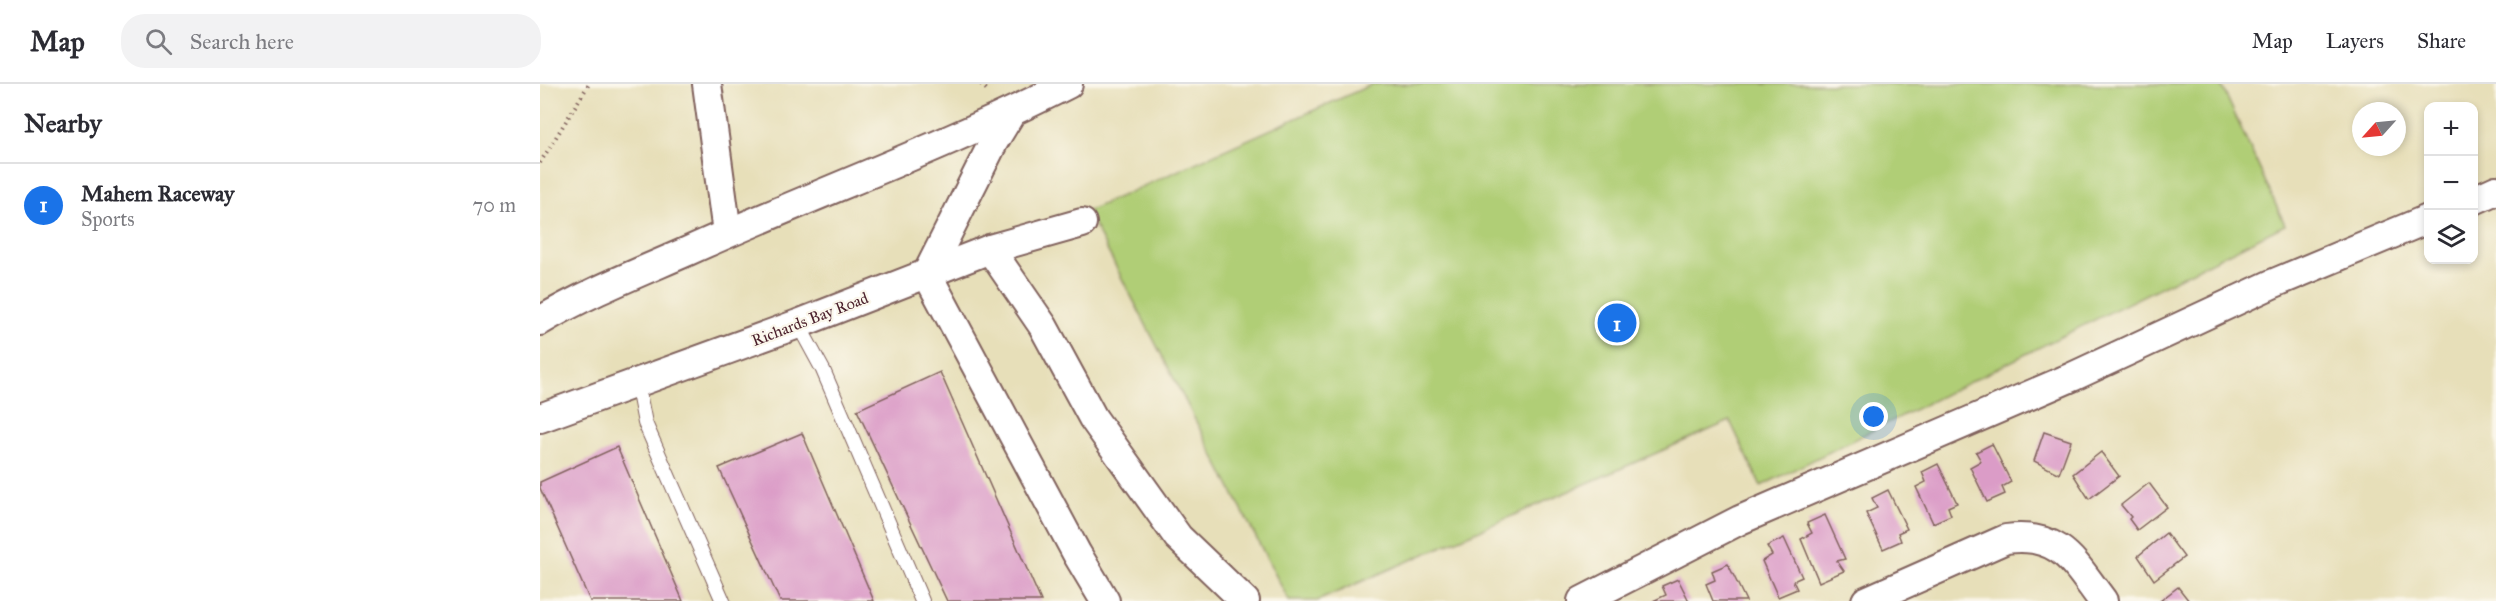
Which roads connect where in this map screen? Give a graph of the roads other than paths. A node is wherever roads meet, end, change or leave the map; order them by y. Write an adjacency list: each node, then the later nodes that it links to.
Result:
1 (707, 84): 8 (street)
2 (1068, 84): 3 (street)
3 (1011, 113): 8 (street); 10 (street)
4 (2496, 190): 5 (street)
5 (2478, 198)
6 (2424, 221): 19 (street)
7 (1082, 223): 9 (street, Richards Bay Road)
8 (727, 233): 11 (street)
9 (990, 249): 10 (street, Richards Bay Road); 18 (street)
10 (927, 274): 12 (street, Richards Bay Road); 17 (street)
11 (540, 321)
12 (798, 324): 13 (street, Richards Bay Road); 16 (lane)
13 (636, 383): 14 (street, Richards Bay Road); 15 (lane)
14 (540, 418)
15 (723, 601)
16 (922, 601)
17 (1105, 601)
18 (1245, 601)
19 (1582, 601)
20 (1866, 601): 21 (street)
21 (2103, 601)

